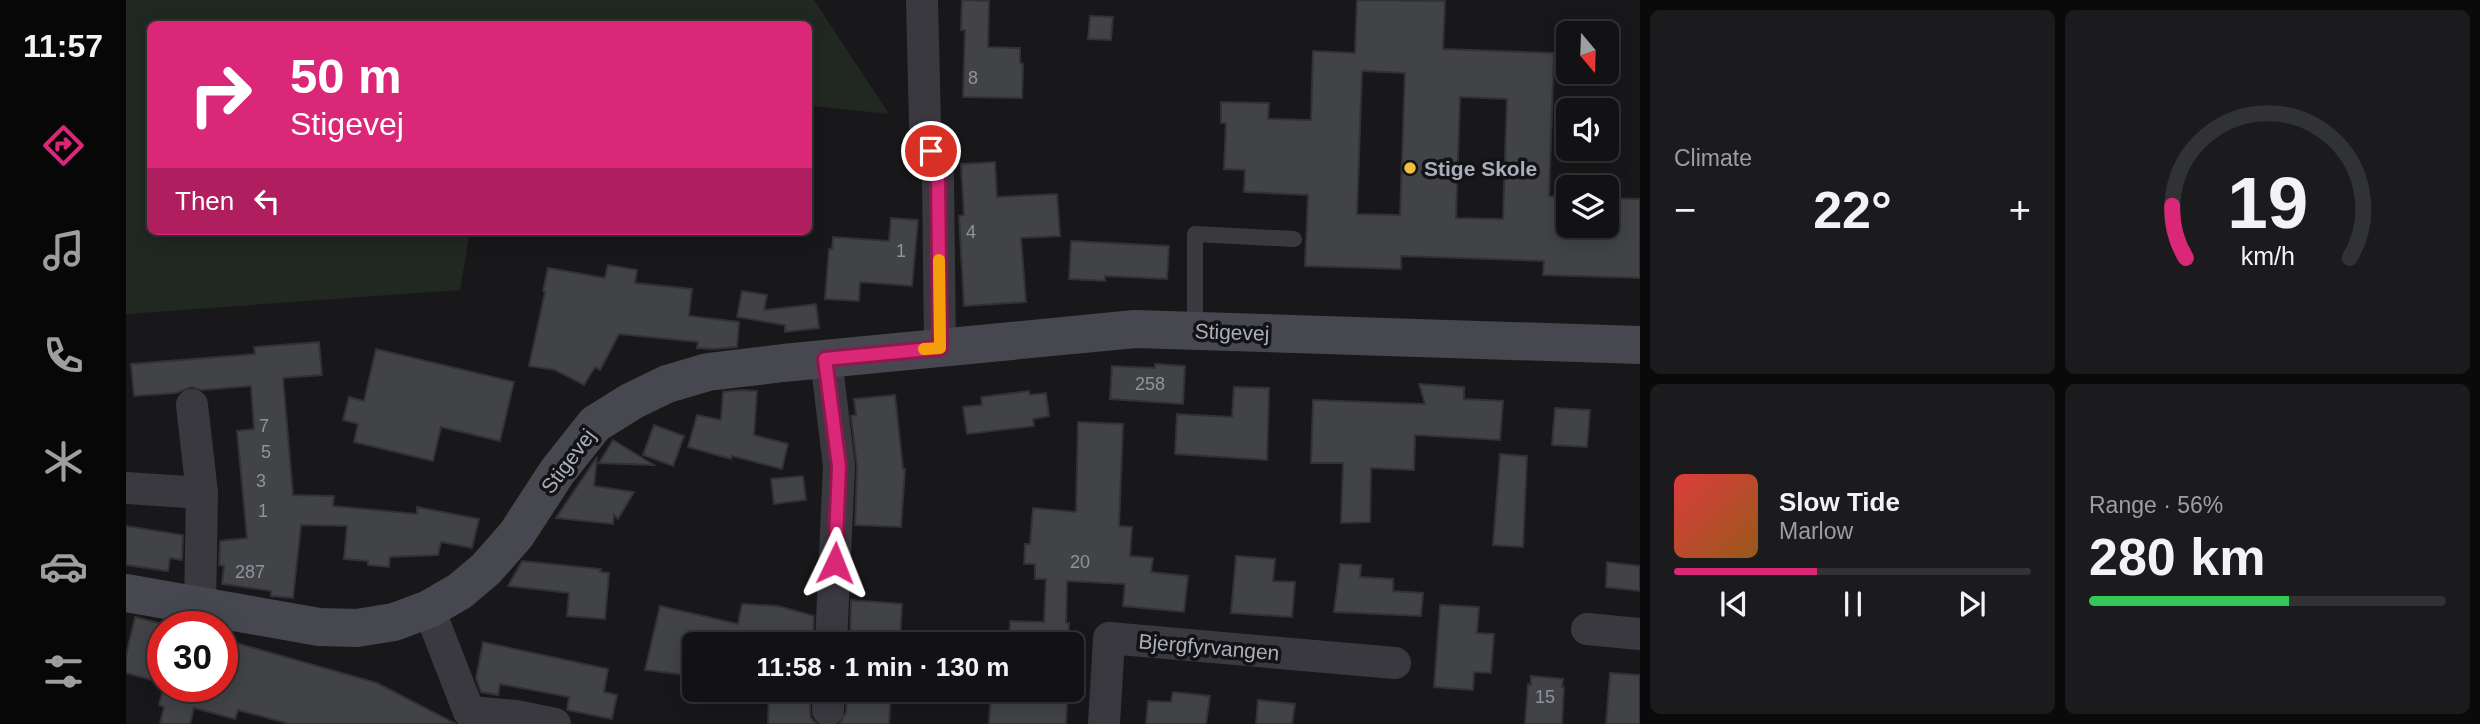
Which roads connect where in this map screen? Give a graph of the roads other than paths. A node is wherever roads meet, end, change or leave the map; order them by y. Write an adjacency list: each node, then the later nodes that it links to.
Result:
1 (922, 0): 5 (street)
2 (1294, 239): 3 (lane)
3 (1195, 331): 4 (street, Stigevej); 5 (street, Stigevej)
4 (1640, 345)
5 (940, 348): 6 (street, Stigevej)
6 (825, 359): 12 (street, Stigevej); 14 (street)
7 (192, 405): 9 (street)
8 (126, 488): 9 (street)
9 (202, 493): 11 (street)
10 (126, 593): 11 (street, Stigevej)
11 (200, 606): 12 (street, Stigevej)
12 (429, 609): 17 (street)
13 (1587, 629): 15 (street)
14 (832, 632)
15 (1640, 634)
16 (1395, 663): 19 (street, Bjergfyrvangen)
17 (480, 718): 18 (street)
18 (555, 724)
19 (1104, 724)

